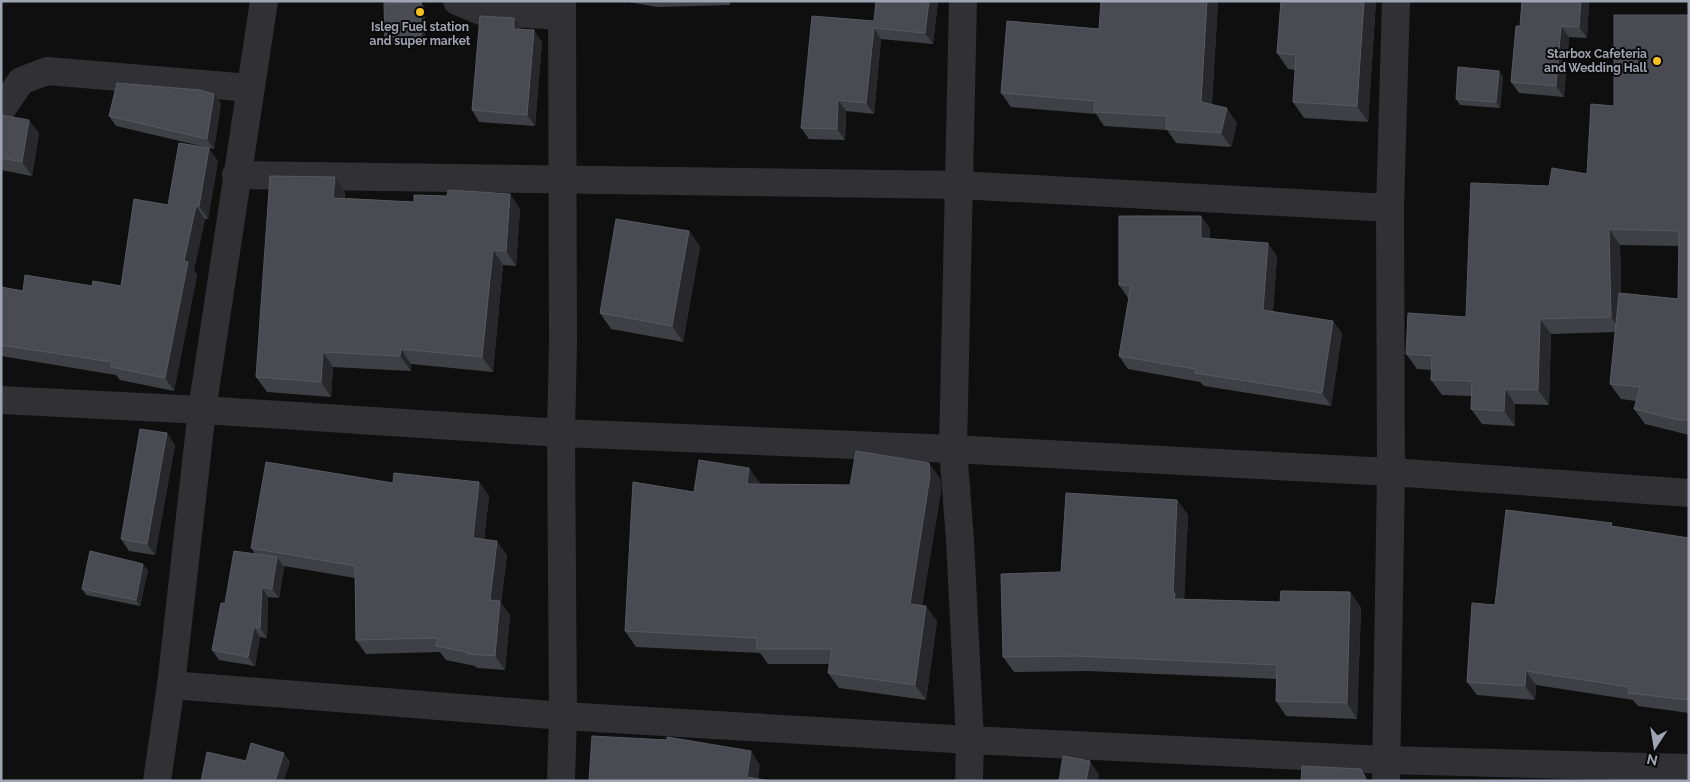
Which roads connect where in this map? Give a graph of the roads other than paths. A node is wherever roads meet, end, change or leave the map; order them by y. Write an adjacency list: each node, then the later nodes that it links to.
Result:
1 (264, 1): 6 (street)
2 (457, 1): 5 (street)
3 (963, 1): 10 (street)
4 (1396, 1): 11 (street)
5 (562, 9): 9 (street)
6 (250, 88): 7 (street); 8 (street)
7 (1, 110)
8 (236, 176): 9 (street); 13 (street)
9 (562, 182): 10 (street); 14 (street)
10 (959, 186): 11 (street); 15 (street)
11 (1390, 208): 16 (street)
12 (1, 400): 13 (street)
13 (202, 410): 14 (street); 18 (street)
14 (561, 433): 15 (street); 19 (street)
15 (953, 449): 16 (street); 20 (street)
16 (1391, 472): 17 (street); 22 (street)
17 (1689, 494)
18 (171, 685): 19 (street); 23 (street)
19 (563, 716): 20 (street); 24 (street)
20 (970, 740): 22 (street); 25 (street)
21 (1689, 768): 22 (street)
22 (1386, 771)
23 (157, 781)
24 (561, 781)
25 (969, 781)

